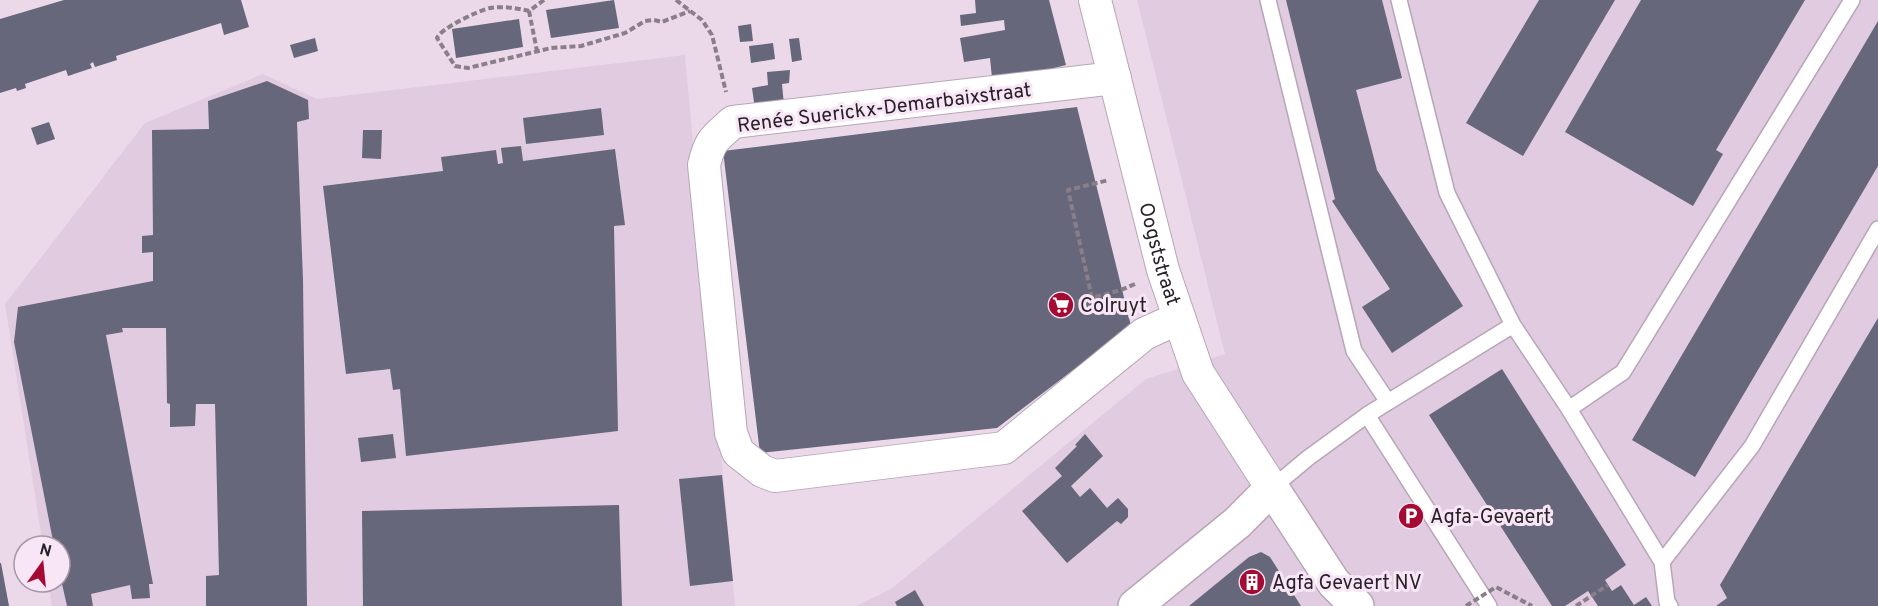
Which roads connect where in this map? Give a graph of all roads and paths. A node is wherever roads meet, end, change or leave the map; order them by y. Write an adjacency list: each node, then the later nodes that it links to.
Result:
1 (544, 0): 7 (path)
2 (676, 0): 8 (path)
3 (1095, 0): 10 (street, Oogststraat)
4 (1268, 0): 19 (lane)
5 (1399, 0): 18 (lane)
6 (1852, 0): 20 (lane)
7 (529, 11): 9 (path); 9 (path)
8 (690, 11): 9 (path); 11 (path)
9 (537, 51)
10 (1115, 78): 11 (street, Renée Suerickx-Demarbaixstraat); 12 (street, Oogststraat)
11 (733, 122): 17 (street, Renée Suerickx-Demarbaixstraat)
12 (1139, 175): 14 (street, Oogststraat); 15 (path)
13 (1878, 229): 23 (lane)
14 (1163, 270): 15 (path); 17 (street, Oogststraat)
15 (1092, 298): 16 (path)
16 (1069, 304)
17 (1179, 318): 22 (street, Oogststraat)
18 (1513, 325): 19 (lane); 20 (lane)
19 (1388, 402): 21 (lane)
20 (1569, 409): 23 (lane)
21 (1367, 415): 22 (lane); 28 (lane)
22 (1272, 488): 25 (street); 26 (street)
23 (1662, 562): 31 (lane)
24 (1608, 585): 30 (path)
25 (1135, 606)
26 (1357, 606)
27 (1466, 606): 29 (path, bridge)
28 (1489, 606)
29 (1532, 606)
30 (1576, 606)
31 (1670, 606)

